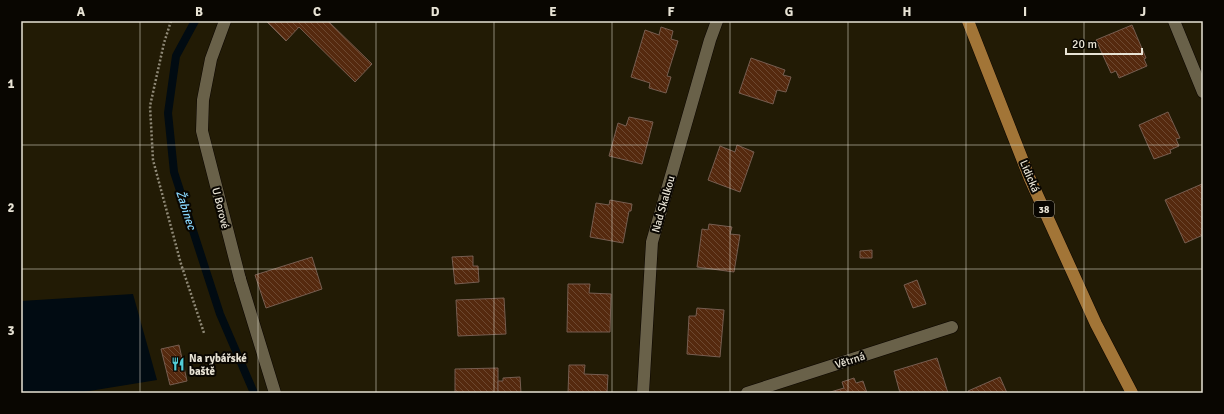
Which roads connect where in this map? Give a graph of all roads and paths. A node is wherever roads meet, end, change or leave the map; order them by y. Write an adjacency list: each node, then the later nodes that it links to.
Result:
1 (172, 21): 8 (path)
2 (225, 21): 9 (street, U Borové)
3 (717, 21): 10 (street, Nad Skalkou)
4 (968, 21): 12 (main road, Lidická / 38)
5 (1174, 21): 6 (street)
6 (1203, 92)
7 (952, 326): 11 (street, Větrná)
8 (204, 333)
9 (275, 393)
10 (643, 393)
11 (747, 393)
12 (1132, 393)

